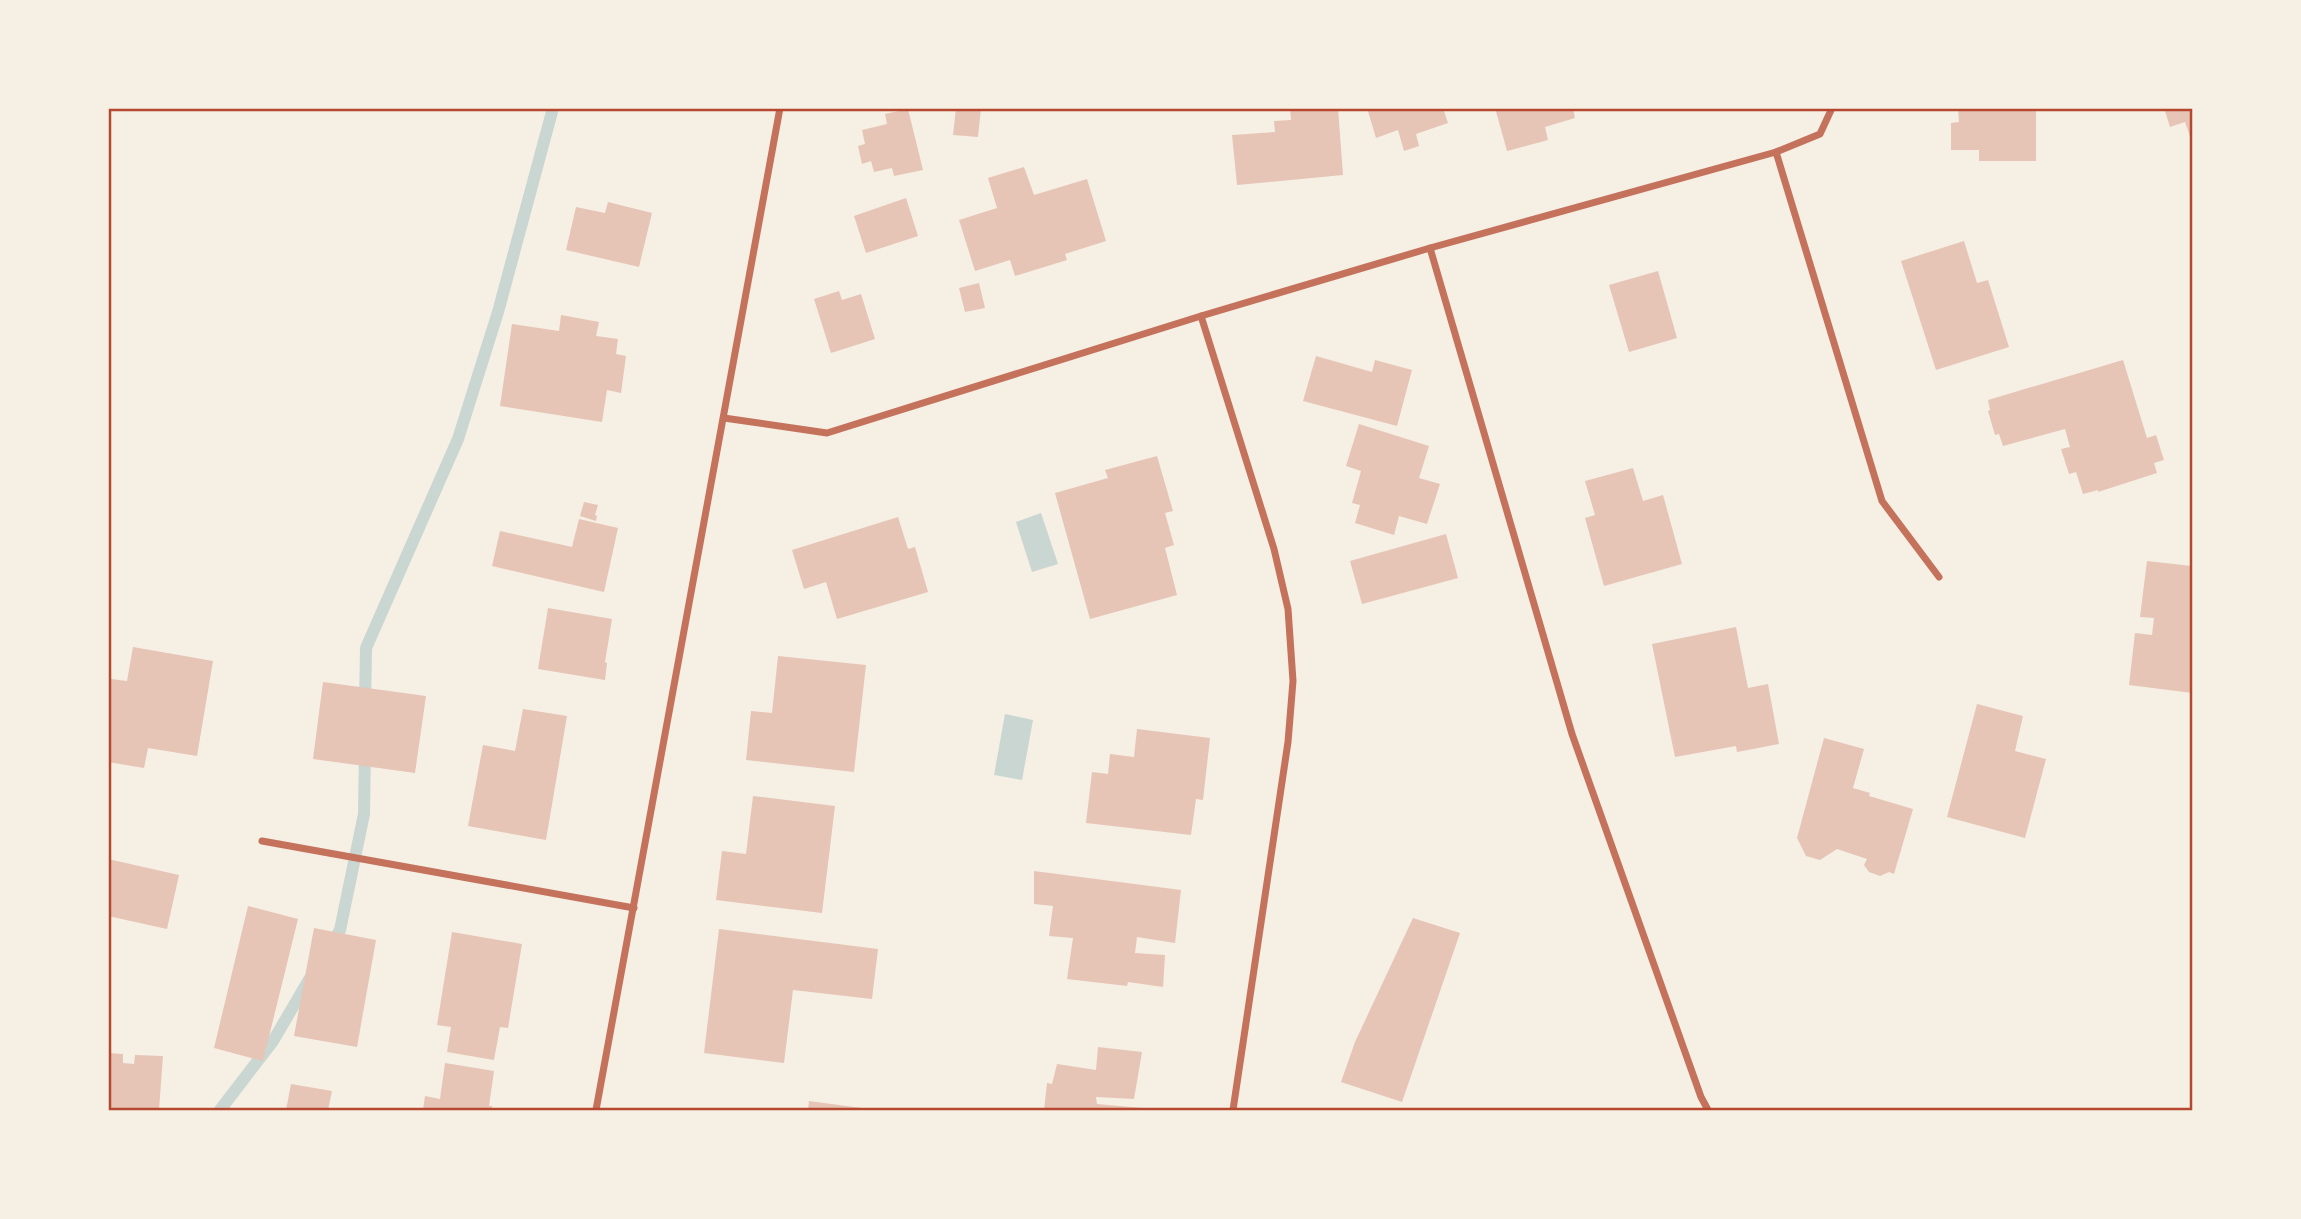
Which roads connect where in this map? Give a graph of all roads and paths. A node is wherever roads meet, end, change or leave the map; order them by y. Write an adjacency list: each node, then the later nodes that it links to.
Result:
1 (780, 108): 6 (street)
2 (1832, 108): 3 (street)
3 (1776, 152): 4 (street); 7 (street)
4 (1430, 248): 5 (street); 12 (street)
5 (1201, 316): 6 (street); 11 (street)
6 (724, 418): 9 (street)
7 (1939, 577)
8 (262, 841): 9 (street)
9 (634, 908): 10 (street)
10 (596, 1111)
11 (1233, 1111)
12 (1708, 1111)

